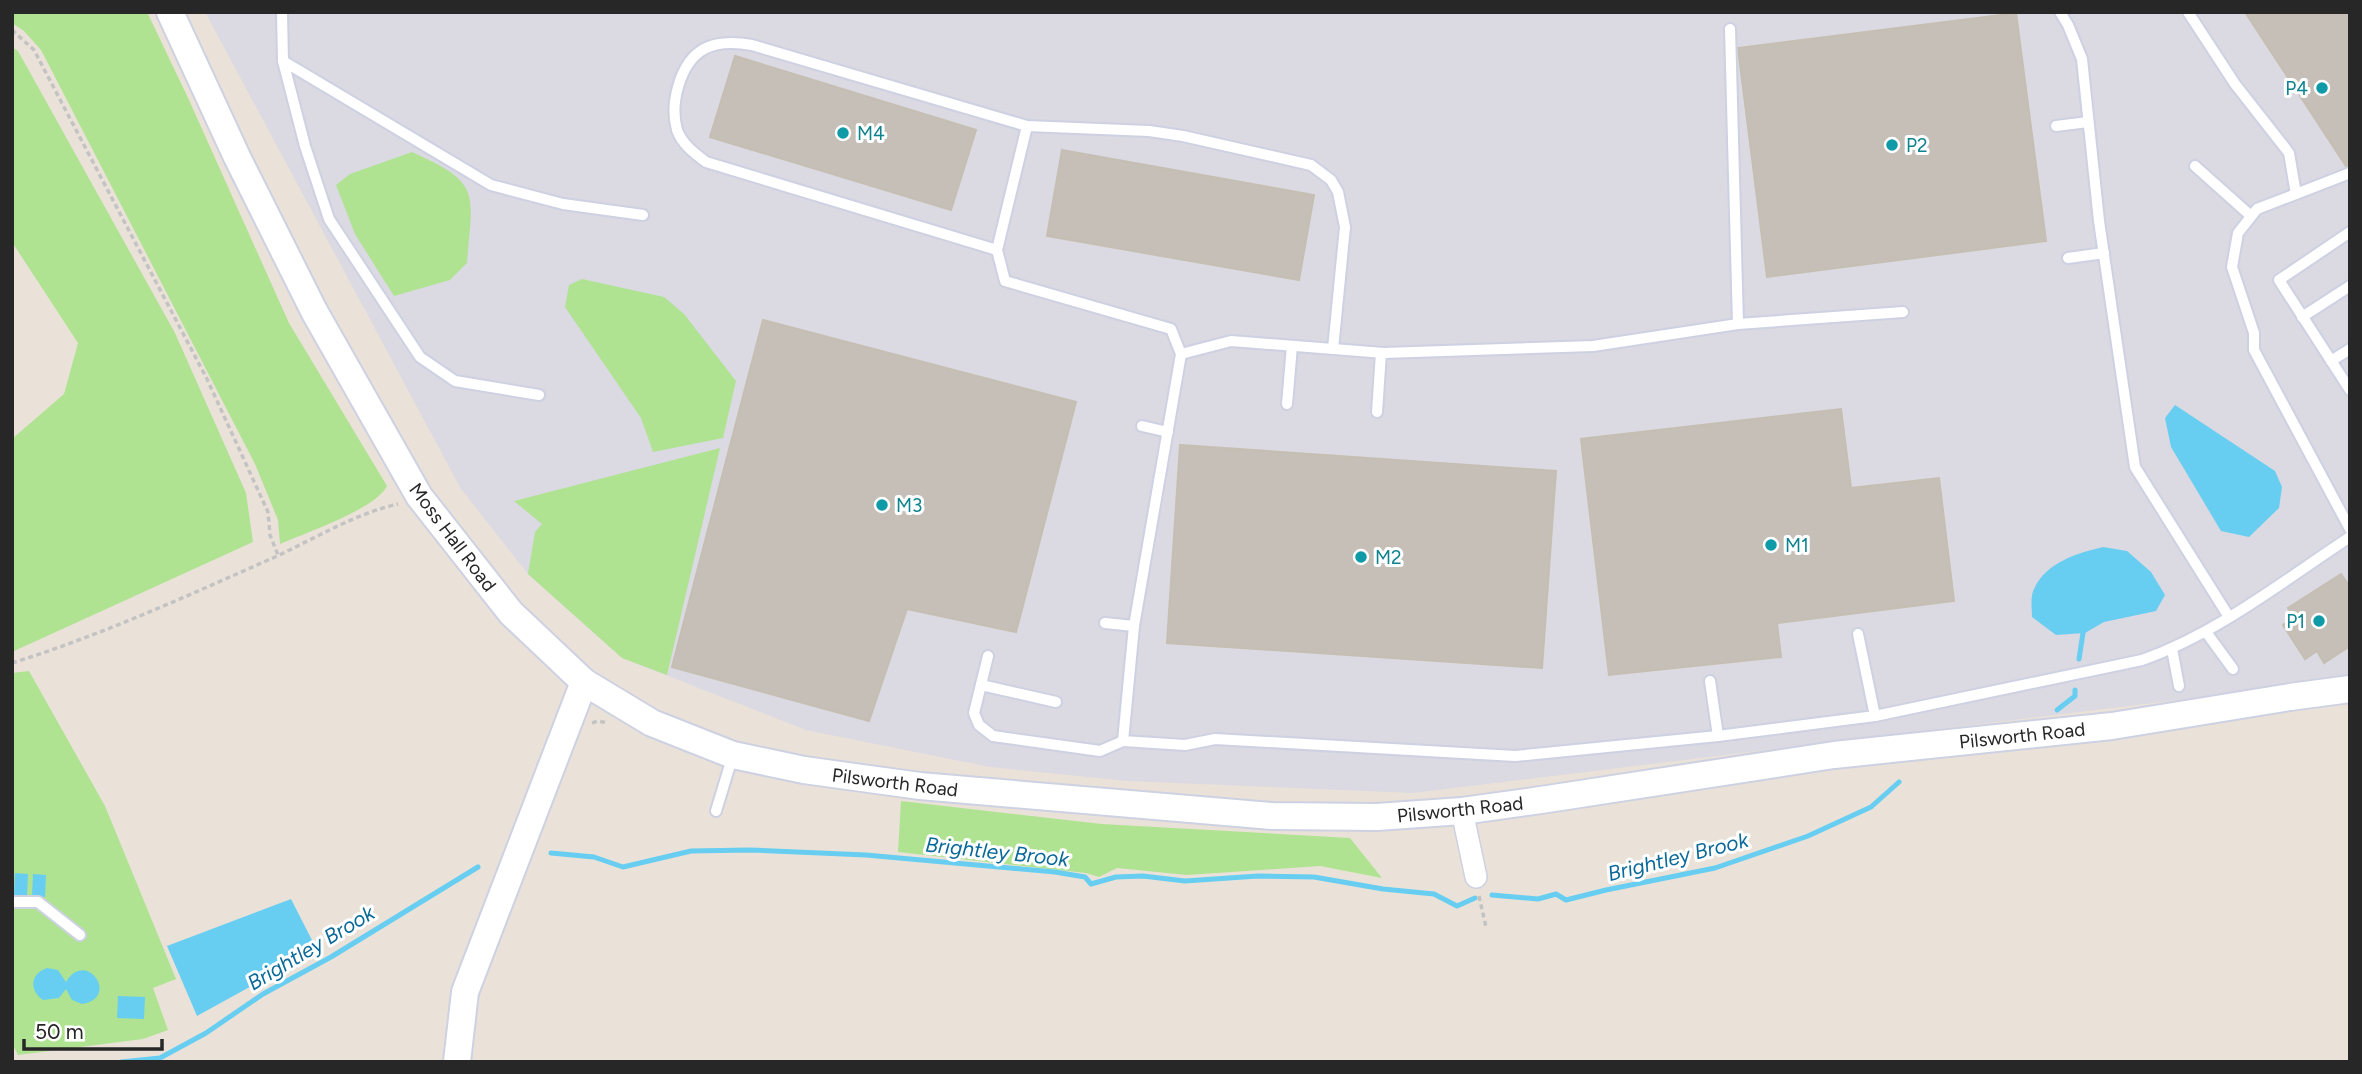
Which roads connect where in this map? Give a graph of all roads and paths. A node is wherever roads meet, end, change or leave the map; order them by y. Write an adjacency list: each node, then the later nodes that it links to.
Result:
1 (170, 12): 36 (street, Moss Hall Road)
2 (282, 12): 7 (lane)
3 (2060, 12): 8 (lane)
4 (2188, 12): 13 (lane)
5 (1730, 29): 23 (lane)
6 (12, 30): 39 (path)
7 (283, 61): 14 (lane); 31 (lane)
8 (2088, 122): 10 (lane); 18 (lane)
9 (1027, 126): 17 (lane); 17 (lane); 25 (lane)
10 (2056, 126)
11 (2195, 166): 15 (lane)
12 (2350, 173): 13 (lane)
13 (2296, 194): 15 (lane)
14 (643, 215)
15 (2251, 216): 37 (lane)
16 (2350, 232): 22 (lane)
17 (997, 250): 28 (lane)
18 (2104, 253): 19 (lane); 40 (lane)
19 (2068, 258)
20 (2350, 286): 22 (lane)
21 (1902, 312): 23 (lane)
22 (2302, 317): 29 (lane)
23 (1738, 324): 27 (lane)
24 (1292, 346): 25 (lane); 28 (lane); 32 (lane)
25 (1333, 349): 27 (lane)
26 (2350, 349): 29 (lane)
27 (1381, 353): 33 (lane)
28 (1181, 354): 35 (lane)
29 (2331, 361): 30 (lane)
30 (2350, 390)
31 (539, 396)
32 (1287, 404)
33 (1377, 412)
34 (1142, 426): 35 (lane)
35 (1168, 432): 42 (lane)
36 (419, 496): 39 (path); 50 (street, Moss Hall Road)
37 (2350, 529)
38 (2350, 537): 40 (lane)
39 (278, 555): 47 (path)
40 (2229, 617): 43 (lane)
41 (1105, 623): 42 (lane)
42 (1134, 626): 59 (lane)
43 (2206, 632): 45 (lane); 48 (lane)
44 (1857, 634): 55 (lane)
45 (2172, 649): 52 (lane); 55 (lane)
46 (988, 656): 51 (lane)
47 (12, 663)
48 (2232, 669)
49 (1710, 681): 58 (lane)
50 (584, 682): 57 (street); 60 (street, Pilsworth Road)
51 (981, 685): 54 (lane); 59 (lane)
52 (2179, 687)
53 (2350, 689): 62 (street, Pilsworth Road)
54 (1056, 702)
55 (1875, 716): 58 (lane)
56 (611, 723): 57 (path)
57 (567, 728): 67 (street)
58 (1718, 736): 59 (lane)
59 (1122, 741)
60 (733, 755): 61 (lane); 62 (street, Pilsworth Road)
61 (716, 811)
62 (1462, 811): 63 (street)
63 (1475, 877): 65 (path)
64 (12, 902): 66 (lane)
65 (1486, 927)
66 (80, 935)
67 (457, 1062)

